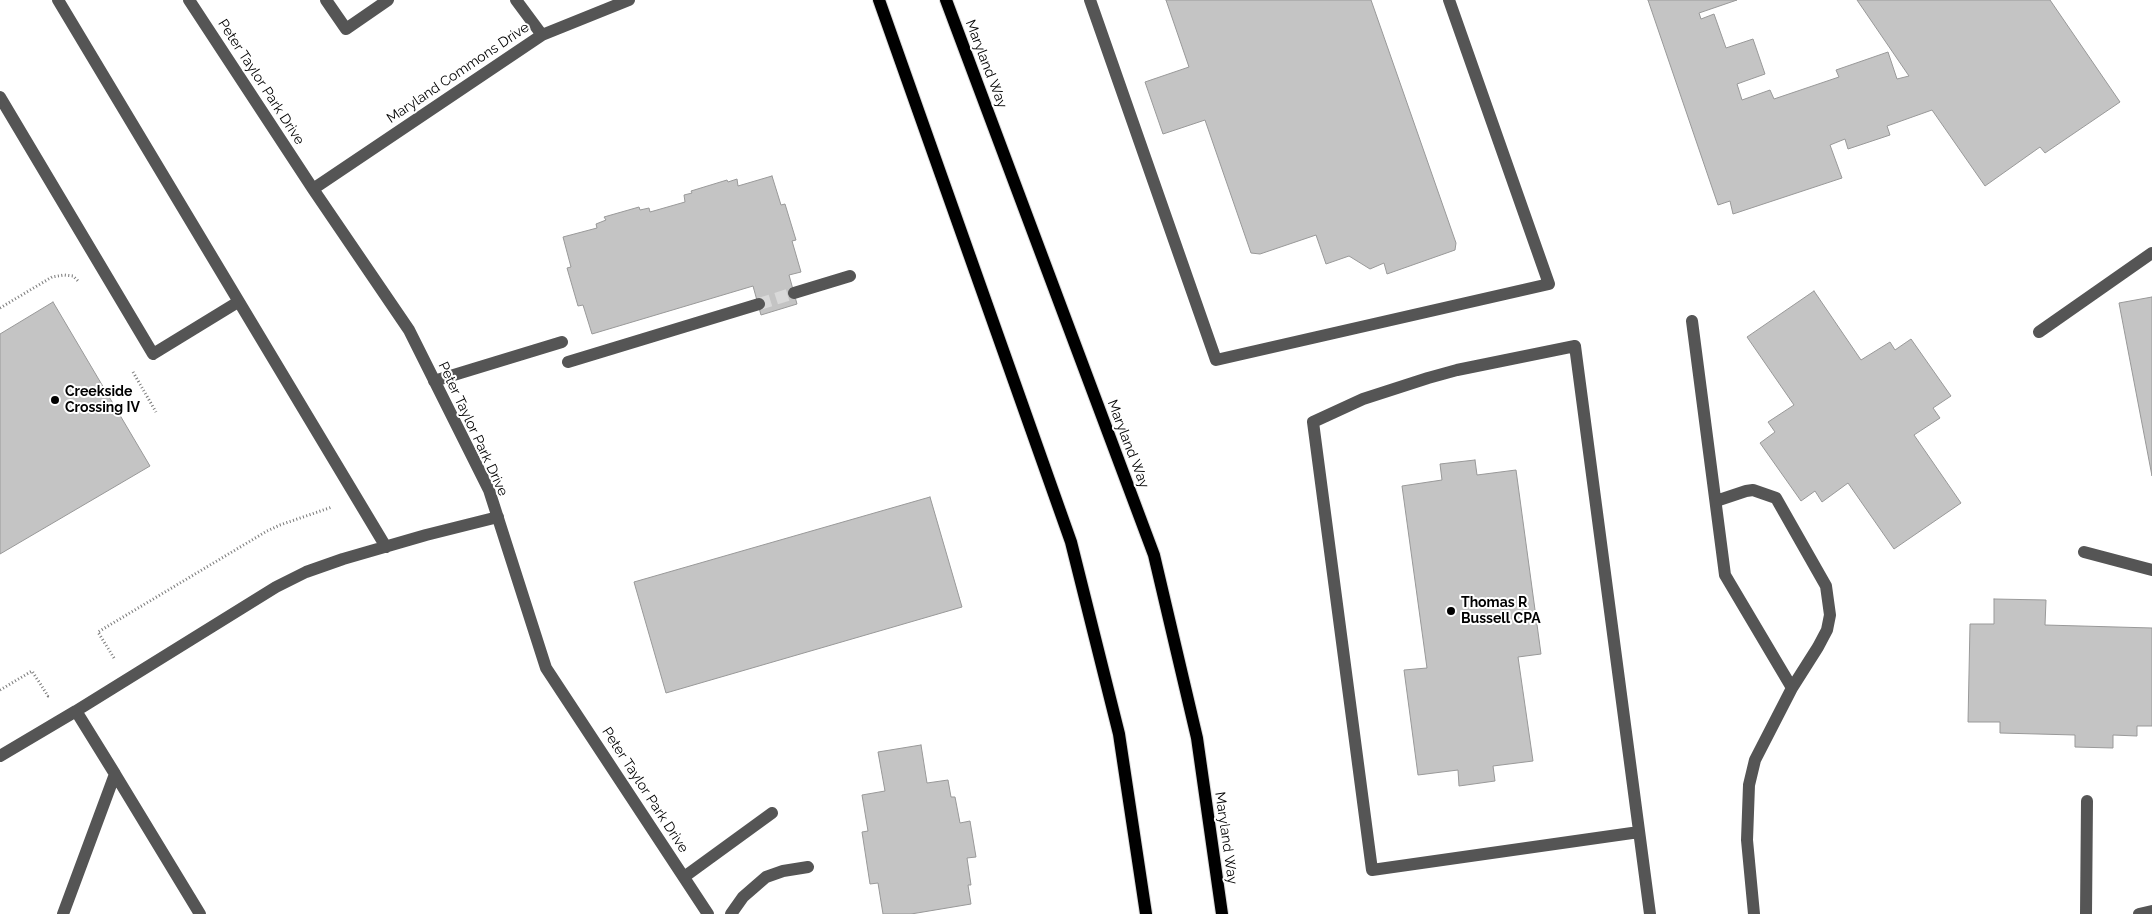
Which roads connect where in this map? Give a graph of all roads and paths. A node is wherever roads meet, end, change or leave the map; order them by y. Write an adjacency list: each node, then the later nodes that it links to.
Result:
1 (58, 0): 18 (street)
2 (189, 0): 13 (street, Peter Taylor Park Drive)
3 (326, 0): 4 (street)
4 (388, 0)
5 (516, 0): 11 (street)
6 (629, 0): 11 (street, Maryland Commons Drive)
7 (879, 0): 51 (main road)
8 (946, 0): 52 (main road, Maryland Way)
9 (1090, 0): 10 (street)
10 (1450, 0)
11 (542, 35): 13 (street, Maryland Commons Drive)
12 (0, 98): 18 (street)
13 (313, 189): 26 (street, Peter Taylor Park Drive)
14 (2152, 253): 22 (street)
15 (850, 276): 17 (street)
16 (81, 284): 20 (path)
17 (794, 293)
18 (238, 302): 28 (street)
19 (758, 304): 24 (street)
20 (0, 308)
21 (1692, 321): 29 (street)
22 (2039, 332)
23 (562, 342): 26 (street)
24 (568, 362)
25 (131, 370): 27 (path)
26 (434, 381): 30 (street, Peter Taylor Park Drive)
27 (156, 412)
28 (356, 498): 31 (street); 34 (path)
29 (1716, 501): 35 (street); 35 (street)
30 (498, 518): 31 (street); 45 (street, Peter Taylor Park Drive)
31 (386, 547): 38 (street)
32 (2084, 552): 33 (street)
33 (2152, 570)
34 (106, 662)
35 (1792, 688): 54 (street)
36 (0, 690): 37 (path)
37 (56, 691)
38 (76, 711): 39 (street); 40 (street)
39 (0, 756)
40 (114, 774): 47 (street); 48 (street)
41 (2087, 801): 55 (street)
42 (772, 813): 45 (street)
43 (1639, 832): 43 (street); 53 (street)
44 (808, 867): 50 (street)
45 (684, 877): 49 (street, Peter Taylor Park Drive)
46 (2152, 911): 56 (street)
47 (63, 914)
48 (200, 914)
49 (708, 914)
50 (731, 914)
51 (1146, 914)
52 (1222, 914)
53 (1650, 914)
54 (1754, 914)
55 (2086, 914)
56 (2139, 914)

